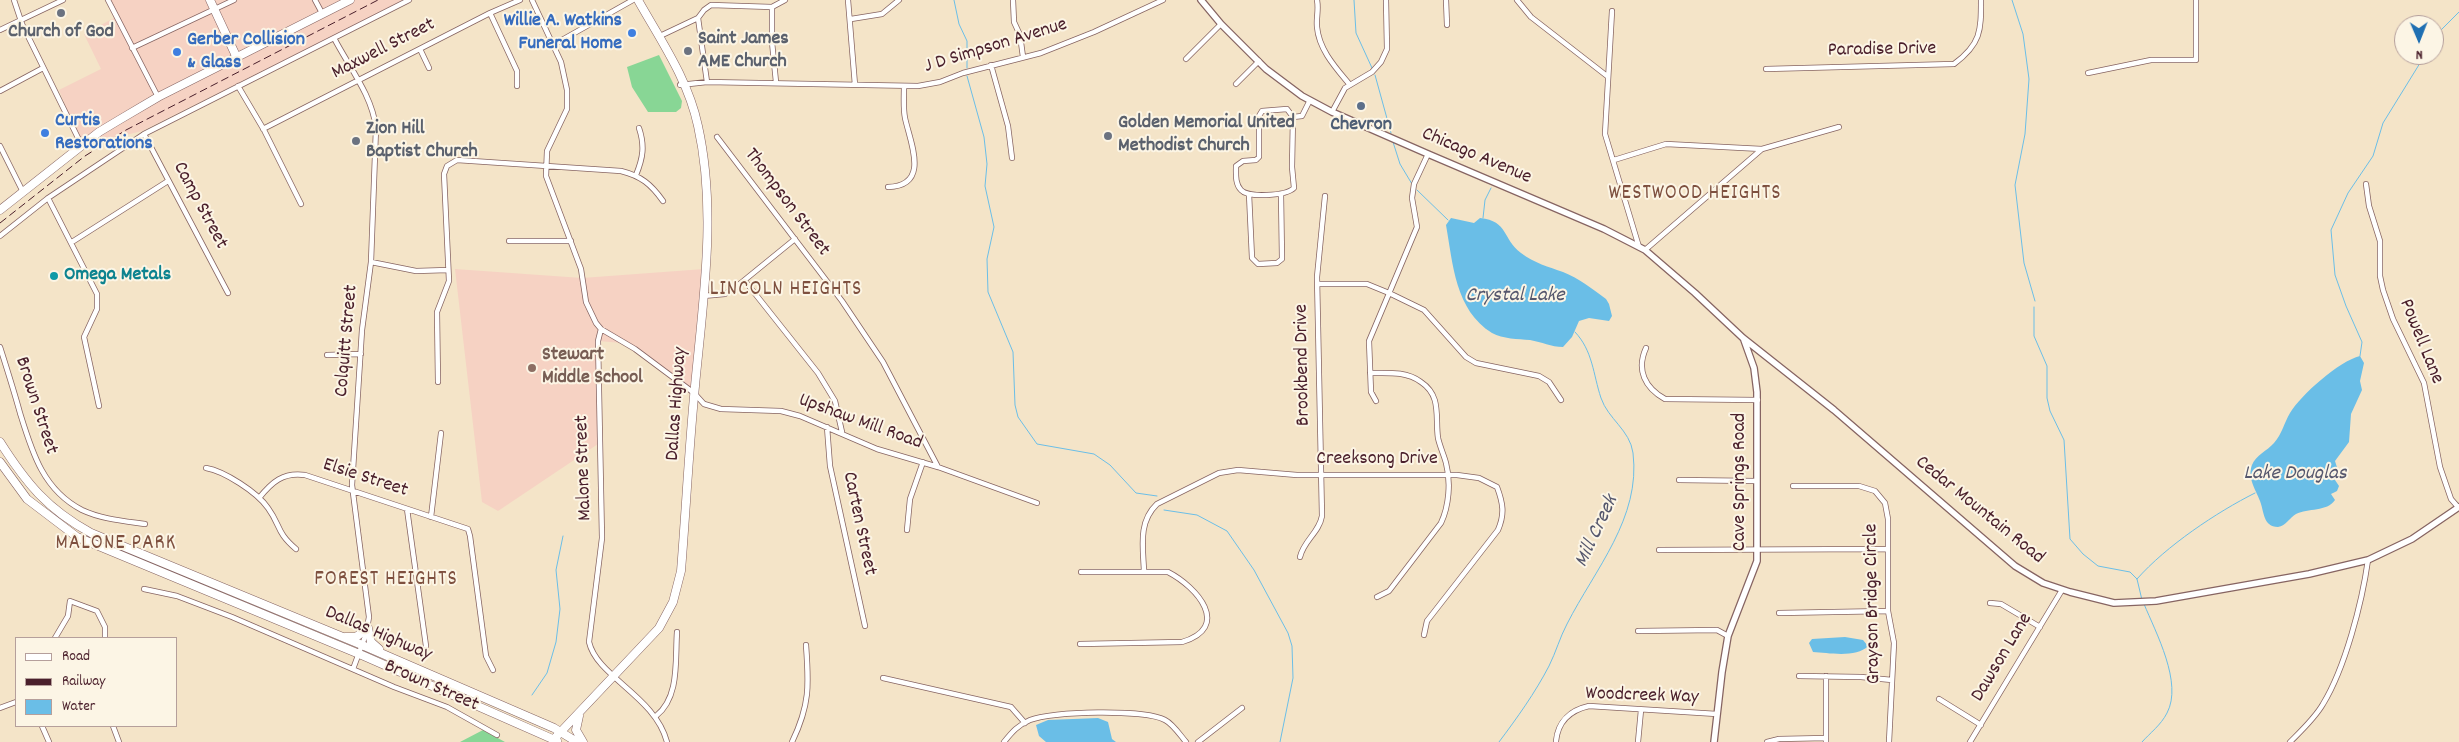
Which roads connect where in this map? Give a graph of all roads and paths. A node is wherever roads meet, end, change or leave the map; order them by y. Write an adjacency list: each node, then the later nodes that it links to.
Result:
1 (14, 0): 33 (street)
2 (63, 0): 33 (street)
3 (108, 0): 40 (street)
4 (210, 0): 27 (main road)
5 (234, 0): 27 (street)
6 (315, 0): 30 (street)
7 (350, 0): 30 (main road)
8 (410, 0): 38 (street)
9 (520, 0): 29 (street, Maxwell Street)
10 (532, 0): 39 (street)
11 (633, 0): 39 (street)
12 (638, 0): 26 (main road, Dallas Highway)
13 (785, 0): 25 (street)
14 (848, 0): 32 (street)
15 (899, 0): 32 (street)
16 (1013, 0): 42 (street)
17 (1163, 0): 42 (street, J D Simpson Avenue)
18 (1201, 0): 34 (street, Chicago Avenue)
19 (1317, 0): 58 (street)
20 (1386, 0): 58 (street)
21 (1446, 0): 35 (street)
22 (1517, 0): 51 (street)
23 (1981, 0): 49 (street, Paradise Drive)
24 (2196, 0): 50 (street)
25 (772, 7): 31 (street); 54 (street)
26 (643, 9): 37 (main road, Dallas Highway); 55 (main road, Dallas Highway)
27 (215, 10): 40 (street); 43 (main road)
28 (1612, 11): 51 (street)
29 (490, 12): 41 (street, Maxwell Street); 60 (street)
30 (322, 14): 43 (main road)
31 (698, 18): 37 (street); 53 (street)
32 (851, 18): 57 (street)
33 (21, 19): 36 (street); 47 (street)
34 (1221, 24): 44 (street); 45 (street, Chicago Avenue)
35 (1447, 25)
36 (0, 30)
37 (660, 36): 55 (main road, Dallas Highway)
38 (334, 38): 52 (street, Colquitt Street); 59 (street)
39 (553, 45): 78 (street)
40 (132, 48): 63 (street)
41 (420, 48): 48 (street); 52 (street, Maxwell Street)
42 (1023, 57): 46 (street, J D Simpson Avenue)
43 (238, 58): 63 (main road)
44 (1186, 59)
45 (1259, 62): 56 (street); 64 (street, Chicago Avenue)
46 (991, 66): 61 (street, J D Simpson Avenue); 76 (street)
47 (43, 68): 62 (street); 73 (street)
48 (429, 68)
49 (1766, 69)
50 (2088, 72)
51 (1607, 76): 77 (street)
52 (357, 80): 68 (street, Maxwell Street); 98 (street, Colquitt Street)
53 (708, 82): 54 (street, J D Simpson Avenue); 55 (street, J D Simpson Avenue)
54 (776, 82): 57 (street, J D Simpson Avenue)
55 (682, 84): 104 (main road, Dallas Highway)
56 (1236, 84)
57 (855, 85): 61 (street, J D Simpson Avenue)
58 (1350, 85): 65 (street)
59 (238, 86): 68 (street); 70 (street)
60 (518, 86)
61 (904, 86): 82 (street)
62 (0, 91)
63 (158, 97): 73 (main road)
64 (1310, 100): 65 (street, Chicago Avenue); 66 (street)
65 (1332, 112): 75 (street, Chicago Avenue)
66 (1293, 117): 84 (street); 85 (street)
67 (1839, 127): 74 (street)
68 (264, 128): 89 (street)
69 (639, 128): 79 (street)
70 (144, 134): 80 (street, Camp Street); 87 (street)
71 (717, 137): 92 (street, Thompson Street)
72 (0, 146): 83 (street)
73 (82, 146): 83 (main road)
74 (1762, 150): 77 (street); 97 (street)
75 (1428, 154): 96 (street, Chicago Avenue); 103 (street)
76 (1012, 158)
77 (1614, 160): 96 (street)
78 (546, 167): 79 (street); 94 (street); 99 (street)
79 (636, 175): 88 (street)
80 (168, 181): 95 (street); 102 (street, Camp Street)
81 (2366, 184): 134 (street, Powell Lane)
82 (888, 187)
83 (24, 192): 90 (main road)
84 (1249, 194): 85 (street); 85 (street)
85 (1281, 194)
86 (1325, 196): 101 (street, Brookbend Drive)
87 (48, 198): 91 (street); 95 (street)
88 (663, 201)
89 (301, 204)
90 (0, 210)
91 (0, 236)
92 (795, 239): 100 (street); 124 (street, Thompson Street)
93 (509, 240): 94 (street)
94 (571, 240): 105 (street)
95 (72, 242): 117 (street)
96 (1639, 247): 97 (street, Chicago Avenue)
97 (1645, 250): 106 (street, Chicago Avenue)
98 (371, 262): 99 (street); 109 (street, Colquitt Street)
99 (448, 270): 112 (street)
100 (745, 282): 104 (street); 119 (street)
101 (1318, 284): 103 (street); 126 (street, Brookbend Drive)
102 (228, 292)
103 (1389, 293): 111 (street); 114 (street)
104 (703, 296): 113 (main road, Dallas Highway)
105 (601, 329): 113 (street, Upshaw Mill Road); 171 (street, Malone Street)
106 (1743, 338): 115 (street, Cave Springs Road); 148 (street, Cedar Mountain Road)
107 (0, 347): 137 (street, Brown Street)
108 (1646, 348): 115 (street)
109 (361, 354): 110 (street); 131 (street, Colquitt Street)
110 (327, 355)
111 (1370, 373): 116 (street); 127 (street)
112 (438, 382)
113 (694, 393): 118 (street, Upshaw Mill Road); 171 (main road, Dallas Highway)
114 (1561, 400)
115 (1758, 400): 129 (street, Cave Springs Road)
116 (1376, 401)
117 (99, 406)
118 (826, 427): 119 (street, Upshaw Mill Road); 153 (street, Carten Street)
119 (842, 432): 123 (street, Upshaw Mill Road)
120 (441, 433): 136 (street)
121 (0, 442): 159 (main road, Dallas Highway)
122 (0, 462): 167 (main road, Dallas Highway)
123 (923, 462): 124 (street, Upshaw Mill Road); 138 (street)
124 (938, 467): 133 (street, Upshaw Mill Road)
125 (206, 468): 132 (street)
126 (1322, 475): 127 (street, Creeksong Drive); 143 (street, Brookbend Drive); 145 (street, Creeksong Drive)
127 (1448, 475): 149 (street); 158 (street, Creeksong Drive)
128 (1679, 480): 129 (street)
129 (1756, 481): 141 (street, Cave Springs Road)
130 (1794, 486): 139 (street, Grayson Bridge Circle)
131 (352, 492): 132 (street, Elsie Street); 135 (street, Elsie Street); 155 (street, Colquitt Street)
132 (259, 498): 140 (street)
133 (1037, 503)
134 (2458, 507): 144 (street, Cedar Mountain Road)
135 (407, 509): 136 (street, Elsie Street); 166 (street)
136 (430, 517): 170 (street, Elsie Street)
137 (145, 524)
138 (907, 530)
139 (1887, 548): 141 (street); 151 (street, Grayson Bridge Circle)
140 (296, 549)
141 (1758, 549): 142 (street); 160 (street, Cave Springs Road)
142 (1659, 550)
143 (1300, 556)
144 (2368, 560): 148 (street, Cedar Mountain Road); 207 (street)
145 (1144, 571): 146 (street); 163 (street)
146 (1081, 572)
147 (144, 589): 169 (street, Brown Street)
148 (2062, 590): 154 (street, Dawson Lane)
149 (1377, 597)
150 (1990, 603): 154 (street)
151 (1888, 611): 152 (street); 175 (street, Grayson Bridge Circle)
152 (1779, 613)
153 (865, 626)
154 (2040, 627): 185 (street, Dawson Lane)
155 (368, 628): 159 (main road); 164 (street, Colquitt Street); 168 (main road)
156 (1638, 631): 160 (street)
157 (677, 632): 183 (street)
158 (1424, 635)
159 (340, 636): 164 (main road, Dallas Highway)
160 (1728, 636): 182 (street, Cave Springs Road)
161 (56, 637): 162 (street)
162 (105, 637)
163 (1080, 644)
164 (362, 645): 167 (street, Colquitt Street); 168 (main road, Dallas Highway)
165 (806, 645): 199 (street)
166 (426, 646)
167 (359, 654): 169 (street, Brown Street); 191 (main road, Dallas Highway)
168 (398, 660): 188 (main road, Dallas Highway)
169 (352, 669): 189 (street, Brown Street)
170 (493, 670)
171 (615, 676): 180 (main road); 183 (street, Malone Street)
172 (1799, 676): 173 (street)
173 (1826, 676): 175 (street); 190 (street)
174 (883, 678): 184 (street)
175 (1892, 680): 205 (street, Grayson Bridge Circle)
176 (1939, 699): 185 (street)
177 (15, 702): 178 (street)
178 (0, 708)
179 (1242, 708): 201 (street)
180 (583, 710): 188 (main road); 197 (main road)
181 (1641, 710): 182 (street, Woodcreek Way); 193 (street, Woodcreek Way); 202 (street)
182 (1717, 714): 203 (street, Cave Springs Road)
183 (656, 716): 198 (street)
184 (1025, 723): 192 (street); 200 (street)
185 (1981, 725): 206 (street, Dawson Lane)
186 (42, 727): 194 (street)
187 (113, 727): 195 (street)
188 (561, 732): 191 (main road); 196 (main road, Dallas Highway)
189 (497, 735)
190 (1826, 740): 204 (street)
191 (554, 741)
192 (1008, 741)
193 (1556, 741)
194 (49, 742)
195 (119, 742)
196 (577, 742)
197 (583, 742)
198 (667, 742)
199 (792, 742)
200 (1186, 742)
201 (1198, 742)
202 (1638, 742)
203 (1714, 742)
204 (1767, 742)
205 (1889, 742)
206 (1970, 742)
207 (2290, 742)

